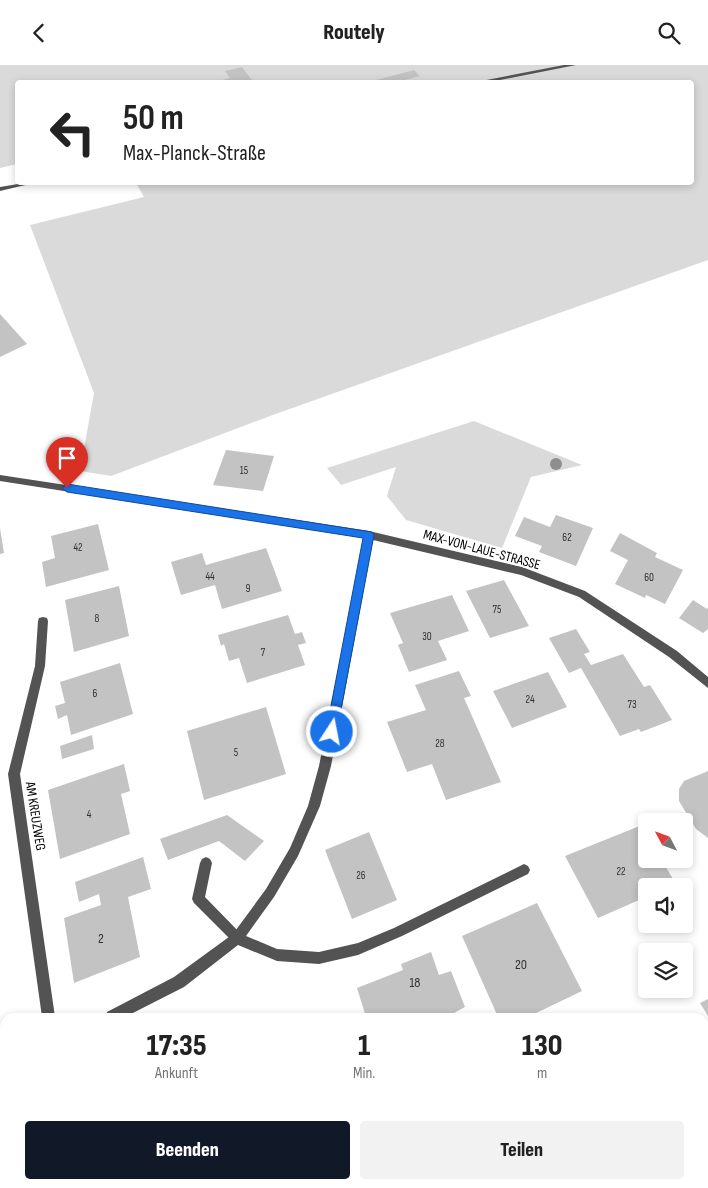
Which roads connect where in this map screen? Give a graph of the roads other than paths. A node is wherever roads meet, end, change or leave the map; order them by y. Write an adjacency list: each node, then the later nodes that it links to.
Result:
1 (573, 65): 2 (street)
2 (490, 80)
3 (20, 185): 4 (street)
4 (0, 189)
5 (0, 478): 6 (street, MAX-VON-LAUE-STRASSE)
6 (369, 535): 8 (street, MAX-VON-LAUE-STRASSE); 11 (street)
7 (43, 621): 12 (street, AM KREUZWEG)
8 (708, 683)
9 (206, 863): 11 (street)
10 (524, 870): 11 (street)
11 (238, 938): 13 (street)
12 (49, 1013)
13 (120, 1013)

